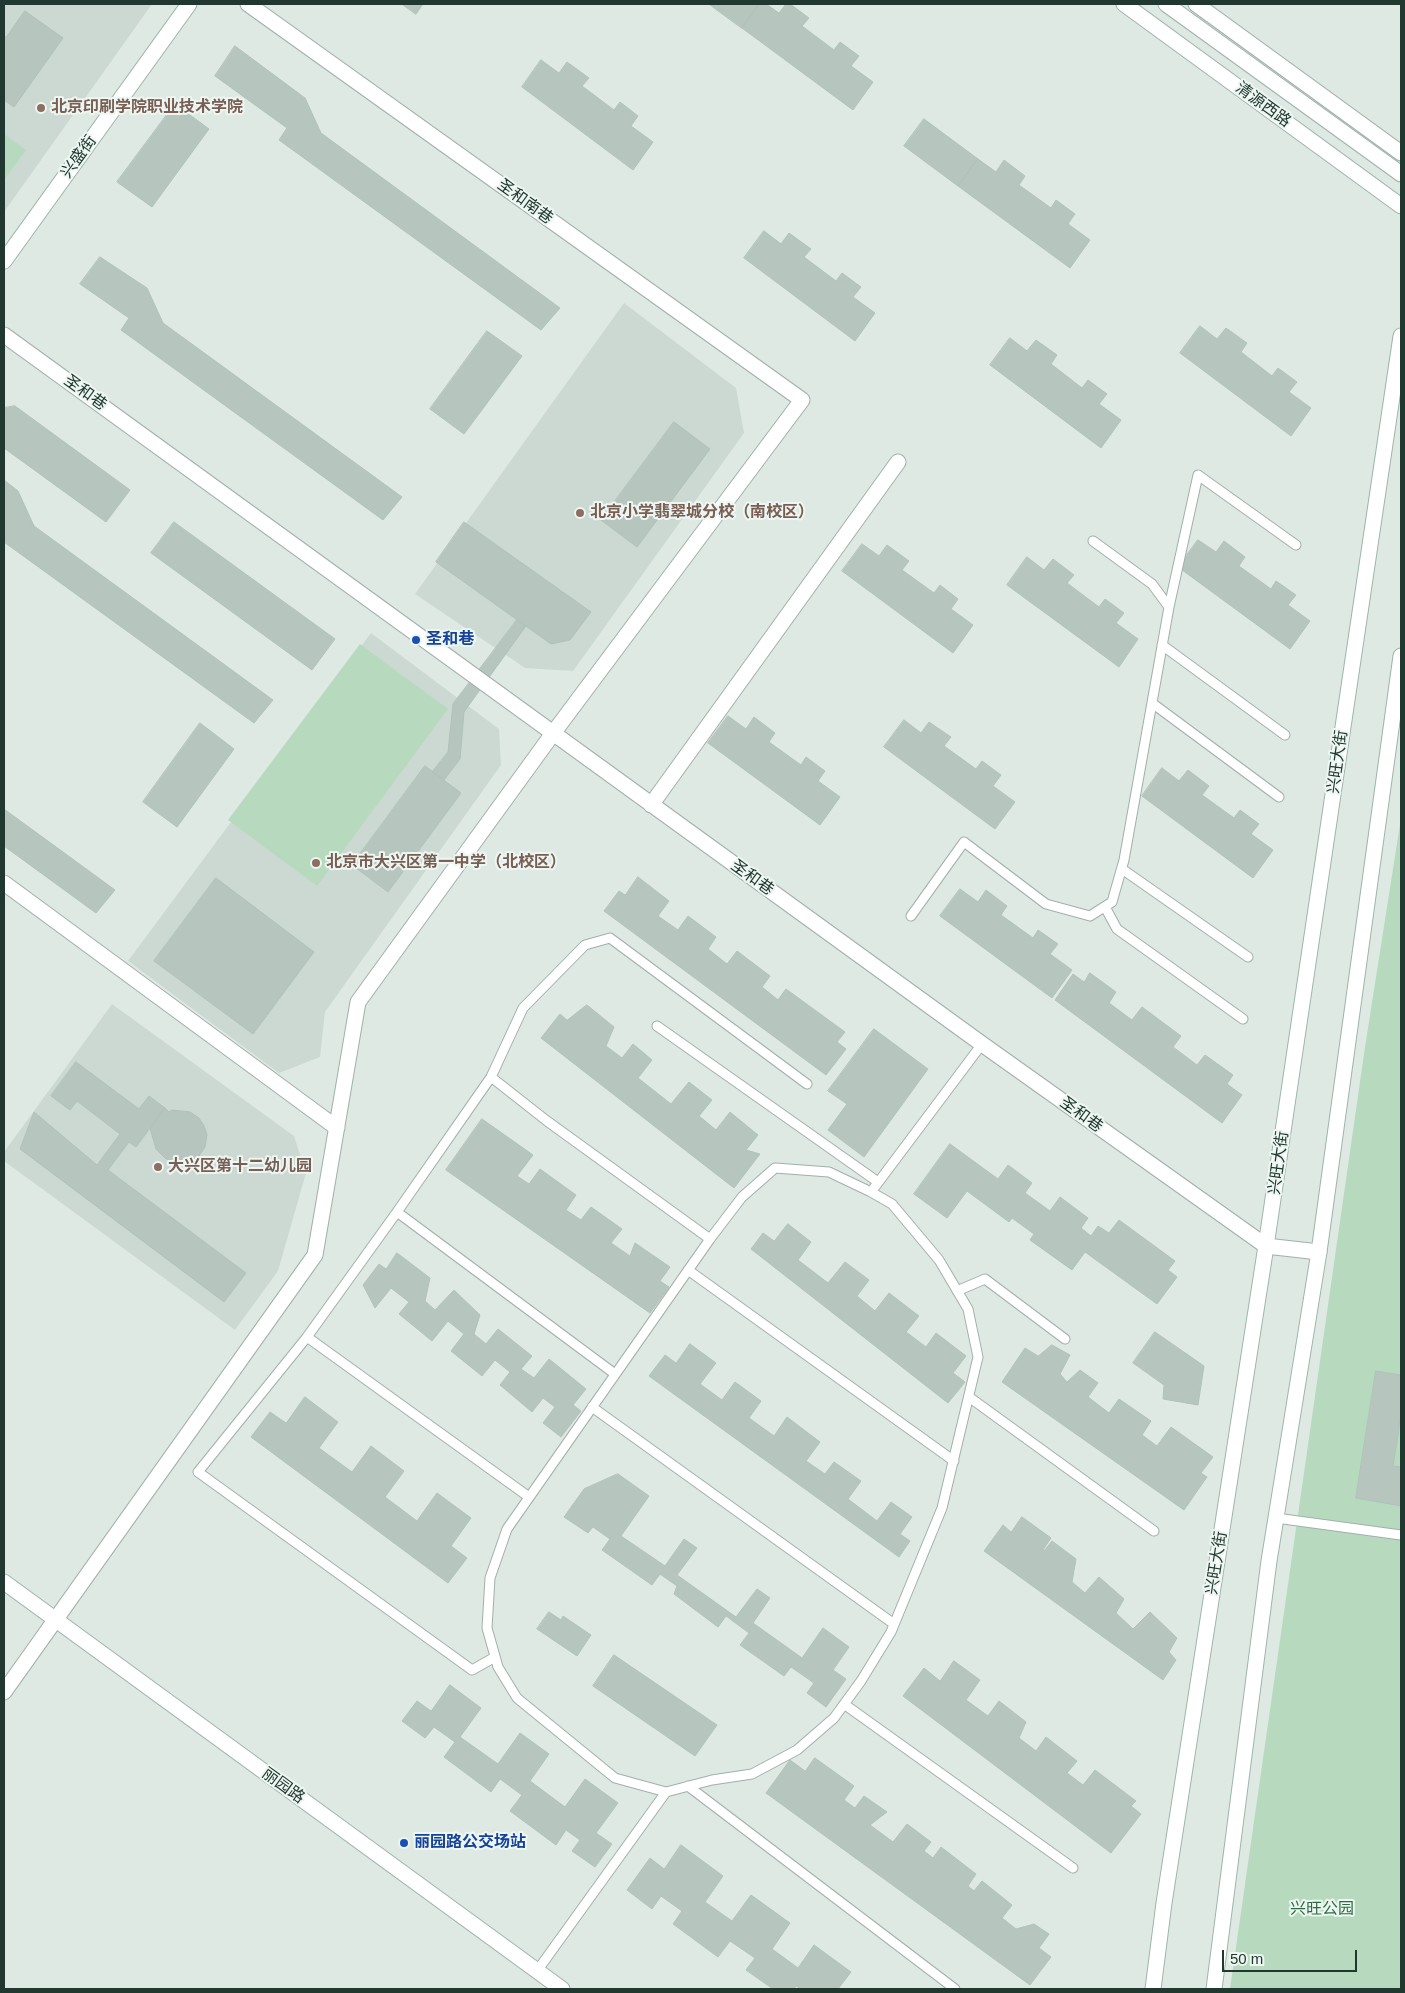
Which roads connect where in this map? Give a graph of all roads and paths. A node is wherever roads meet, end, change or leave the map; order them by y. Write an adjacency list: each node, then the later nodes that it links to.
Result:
1 (189, 4): 9 (street, 兴盛街)
2 (248, 4): 19 (street, 圣和南巷)
3 (1124, 4): 8 (street, 清源西路)
4 (1166, 4): 7 (street, 清源西路)
5 (1196, 4): 6 (street)
6 (1401, 153)
7 (1401, 174)
8 (1401, 206)
9 (4, 261)
10 (4, 335): 19 (street, 圣和巷)
11 (1401, 336): 38 (street, 兴旺大街)
12 (898, 462): 22 (street)
13 (1093, 541): 15 (lane)
14 (1296, 545): 15 (lane)
15 (1169, 607): 16 (lane)
16 (1162, 645): 18 (lane); 20 (lane)
17 (1401, 656): 39 (street)
18 (1152, 703): 21 (lane); 23 (lane)
19 (554, 732): 22 (street, 圣和巷); 33 (street)
20 (1285, 736)
21 (1279, 797)
22 (651, 804): 30 (street, 圣和巷)
23 (1122, 869): 25 (lane); 27 (lane)
24 (4, 884): 33 (street)
25 (1105, 907): 26 (lane); 28 (lane)
26 (911, 916)
27 (1248, 957)
28 (1243, 1019)
29 (657, 1026): 34 (lane)
30 (982, 1044): 34 (lane); 38 (street, 圣和巷)
31 (491, 1077): 32 (lane); 36 (lane); 37 (lane)
32 (807, 1084)
33 (336, 1128): 53 (street)
34 (878, 1182): 35 (lane)
35 (871, 1192): 37 (lane); 41 (lane)
36 (398, 1212): 42 (lane); 44 (lane)
37 (710, 1239): 40 (lane)
38 (1266, 1246): 39 (street, 圣和巷); 64 (street, 兴旺大街)
39 (1319, 1252): 49 (street)
40 (688, 1270): 44 (lane); 47 (lane)
41 (957, 1291): 43 (lane); 45 (lane)
42 (307, 1337): 48 (lane); 55 (lane)
43 (1065, 1339)
44 (615, 1374): 46 (lane)
45 (969, 1397): 47 (lane); 50 (lane)
46 (592, 1407): 48 (lane); 54 (lane)
47 (954, 1461): 54 (lane)
48 (529, 1497): 55 (lane)
49 (1276, 1518): 51 (lane); 65 (street)
50 (1154, 1531)
51 (1401, 1535)
52 (4, 1582): 53 (street, 丽园路)
53 (55, 1620): 56 (street); 61 (street, 丽园路)
54 (894, 1624): 57 (lane)
55 (495, 1657): 59 (lane)
56 (4, 1692)
57 (844, 1704): 58 (lane); 60 (lane)
58 (688, 1786): 59 (lane); 63 (lane)
59 (666, 1792): 61 (lane)
60 (1072, 1868)
61 (537, 1971): 62 (street, 丽园路)
62 (562, 1989)
63 (955, 1989)
64 (1153, 1989)
65 (1214, 1989)

